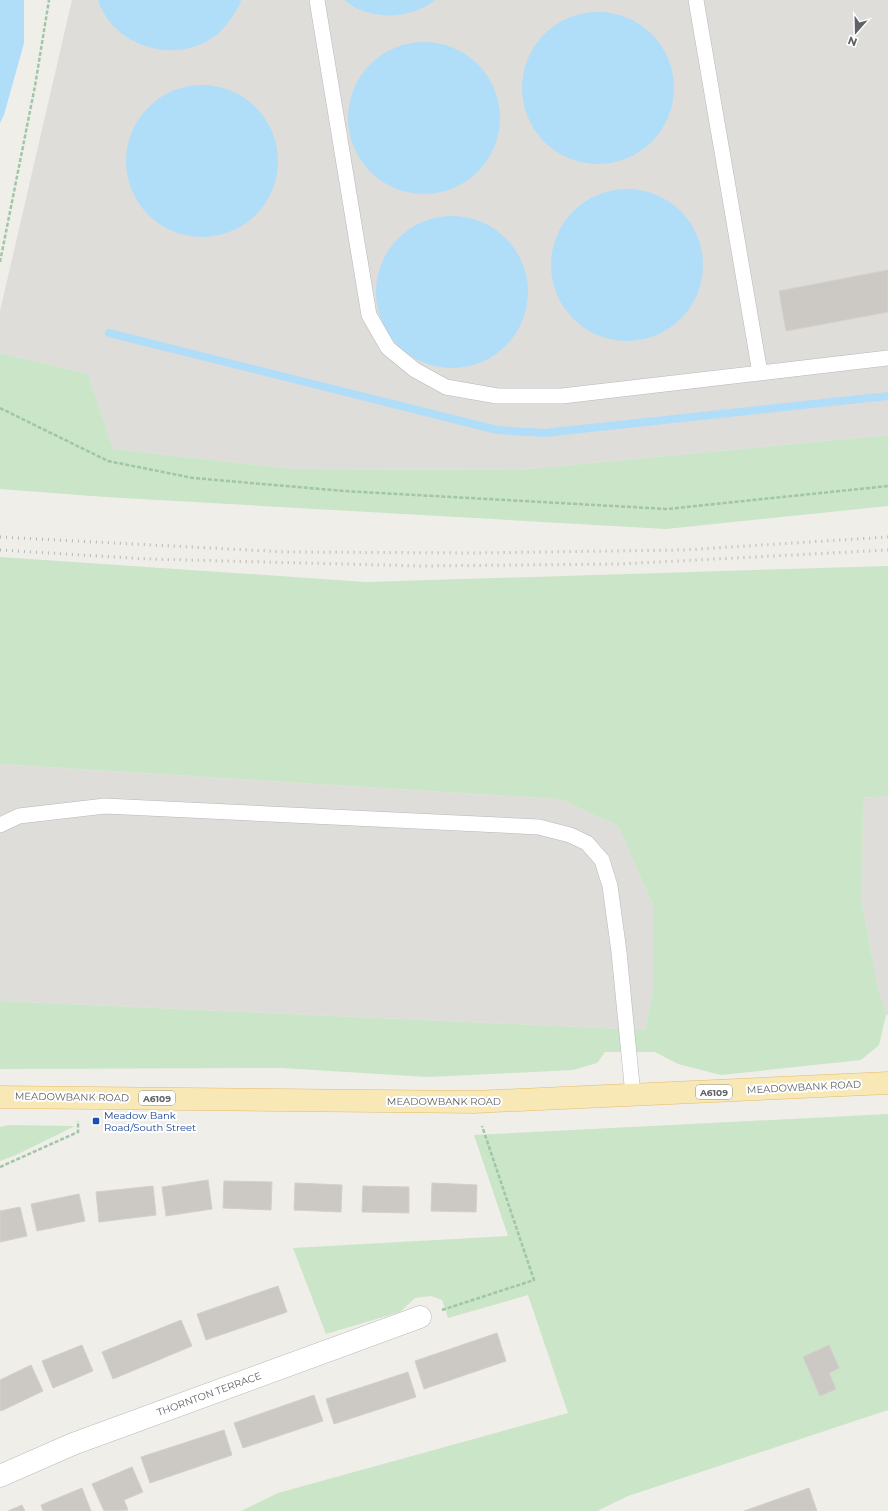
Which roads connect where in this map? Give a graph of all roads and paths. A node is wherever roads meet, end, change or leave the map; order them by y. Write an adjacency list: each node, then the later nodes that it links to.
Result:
1 (49, 0): 4 (path)
2 (317, 0): 6 (lane)
3 (700, 1): 6 (lane)
4 (0, 262)
5 (888, 358): 6 (lane)
6 (760, 373)
7 (0, 408): 8 (path)
8 (888, 486)
9 (0, 825): 11 (lane)
10 (888, 1083): 11 (main road, MEADOWBANK ROAD / A6109)
11 (633, 1095): 14 (main road, MEADOWBANK ROAD / A6109)
12 (0, 1097): 13 (main road, MEADOWBANK ROAD / A6109)
13 (79, 1097): 14 (main road, MEADOWBANK ROAD / A6109); 15 (path)
14 (474, 1102): 16 (path)
15 (0, 1167)
16 (420, 1317): 17 (street, THORNTON TERRACE)
17 (0, 1476)

